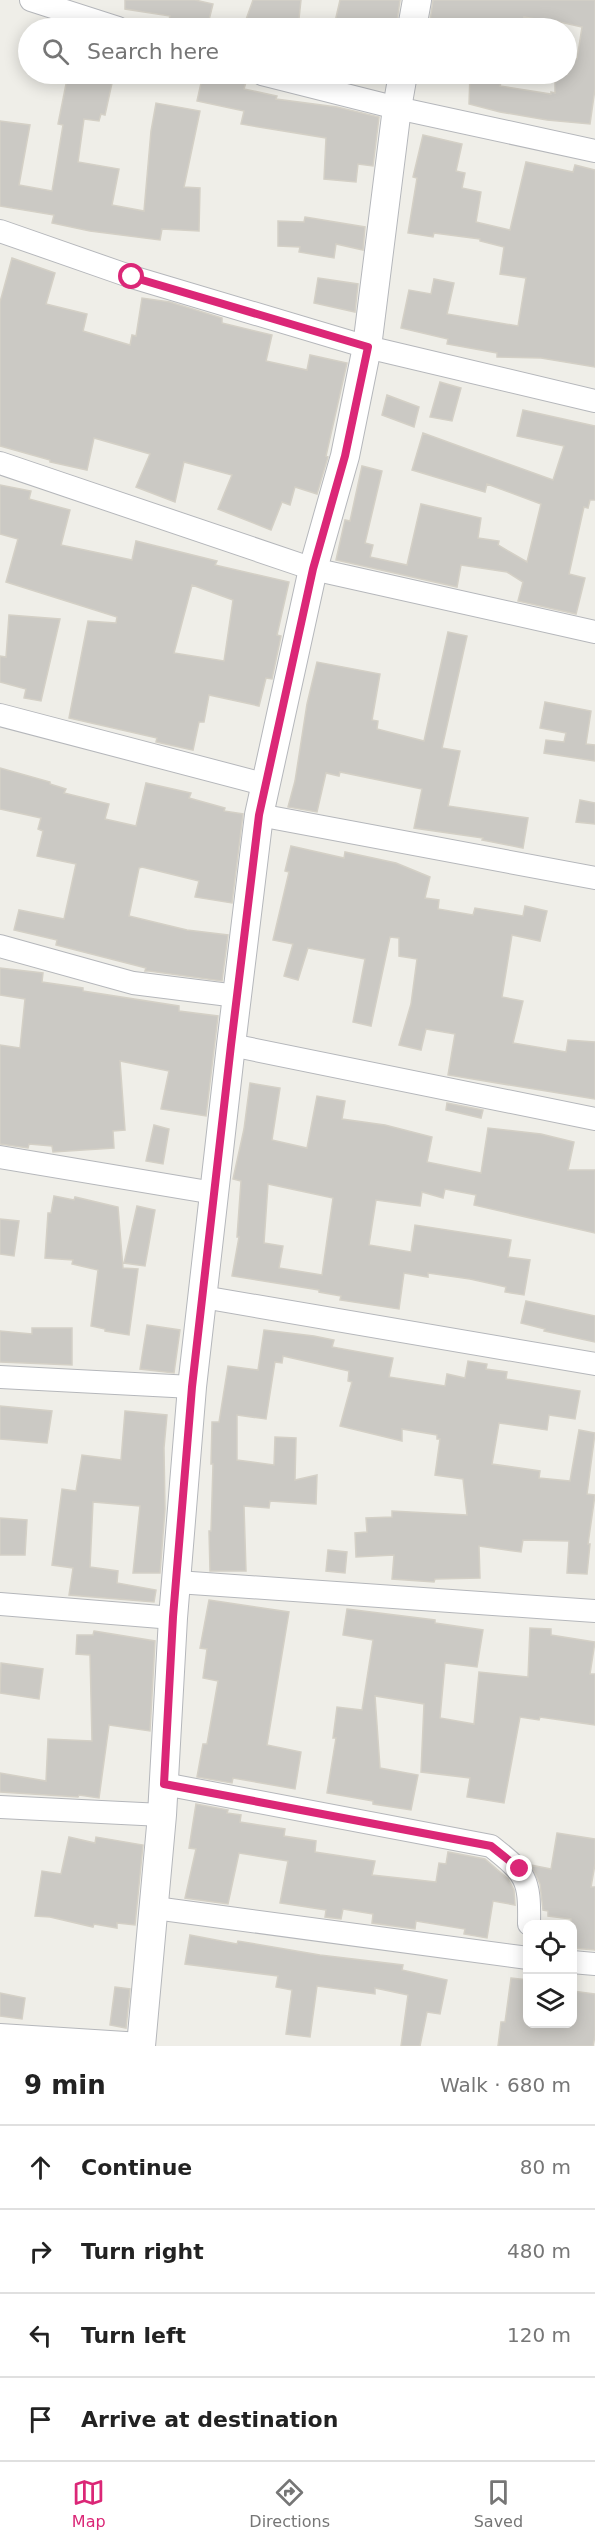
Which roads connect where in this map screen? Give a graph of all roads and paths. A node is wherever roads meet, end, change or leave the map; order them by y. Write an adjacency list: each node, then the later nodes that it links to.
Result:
1 (31, 0): 3 (street)
2 (417, 0): 4 (street)
3 (87, 18)
4 (414, 18)
5 (302, 84): 7 (street)
6 (401, 84): 7 (street)
7 (397, 108): 8 (street); 10 (street)
8 (595, 151)
9 (0, 231): 10 (street)
10 (368, 347): 11 (street); 13 (street)
11 (595, 401)
12 (0, 463): 13 (street)
13 (313, 569): 14 (street); 16 (street)
14 (595, 632)
15 (0, 715): 16 (street)
16 (267, 784): 17 (street)
17 (259, 815): 18 (street); 20 (street)
18 (595, 878)
19 (0, 946): 20 (street)
20 (237, 996): 21 (street)
21 (231, 1045): 22 (street); 24 (street)
22 (595, 1119)
23 (0, 1157): 24 (street)
24 (214, 1193): 25 (street)
25 (203, 1297): 26 (street); 28 (street)
26 (595, 1364)
27 (0, 1377): 28 (street)
28 (192, 1387): 29 (street)
29 (177, 1582): 31 (street); 32 (street)
30 (0, 1604): 32 (street)
31 (595, 1611)
32 (173, 1617): 33 (street)
33 (164, 1784): 35 (street); 37 (street)
34 (0, 1807): 35 (street)
35 (162, 1815): 36 (street)
36 (155, 1908): 38 (street); 42 (street)
37 (529, 1920)
38 (523, 1957)
39 (577, 1962): 40 (street)
40 (595, 1964)
41 (0, 2035): 42 (street)
42 (141, 2045)

